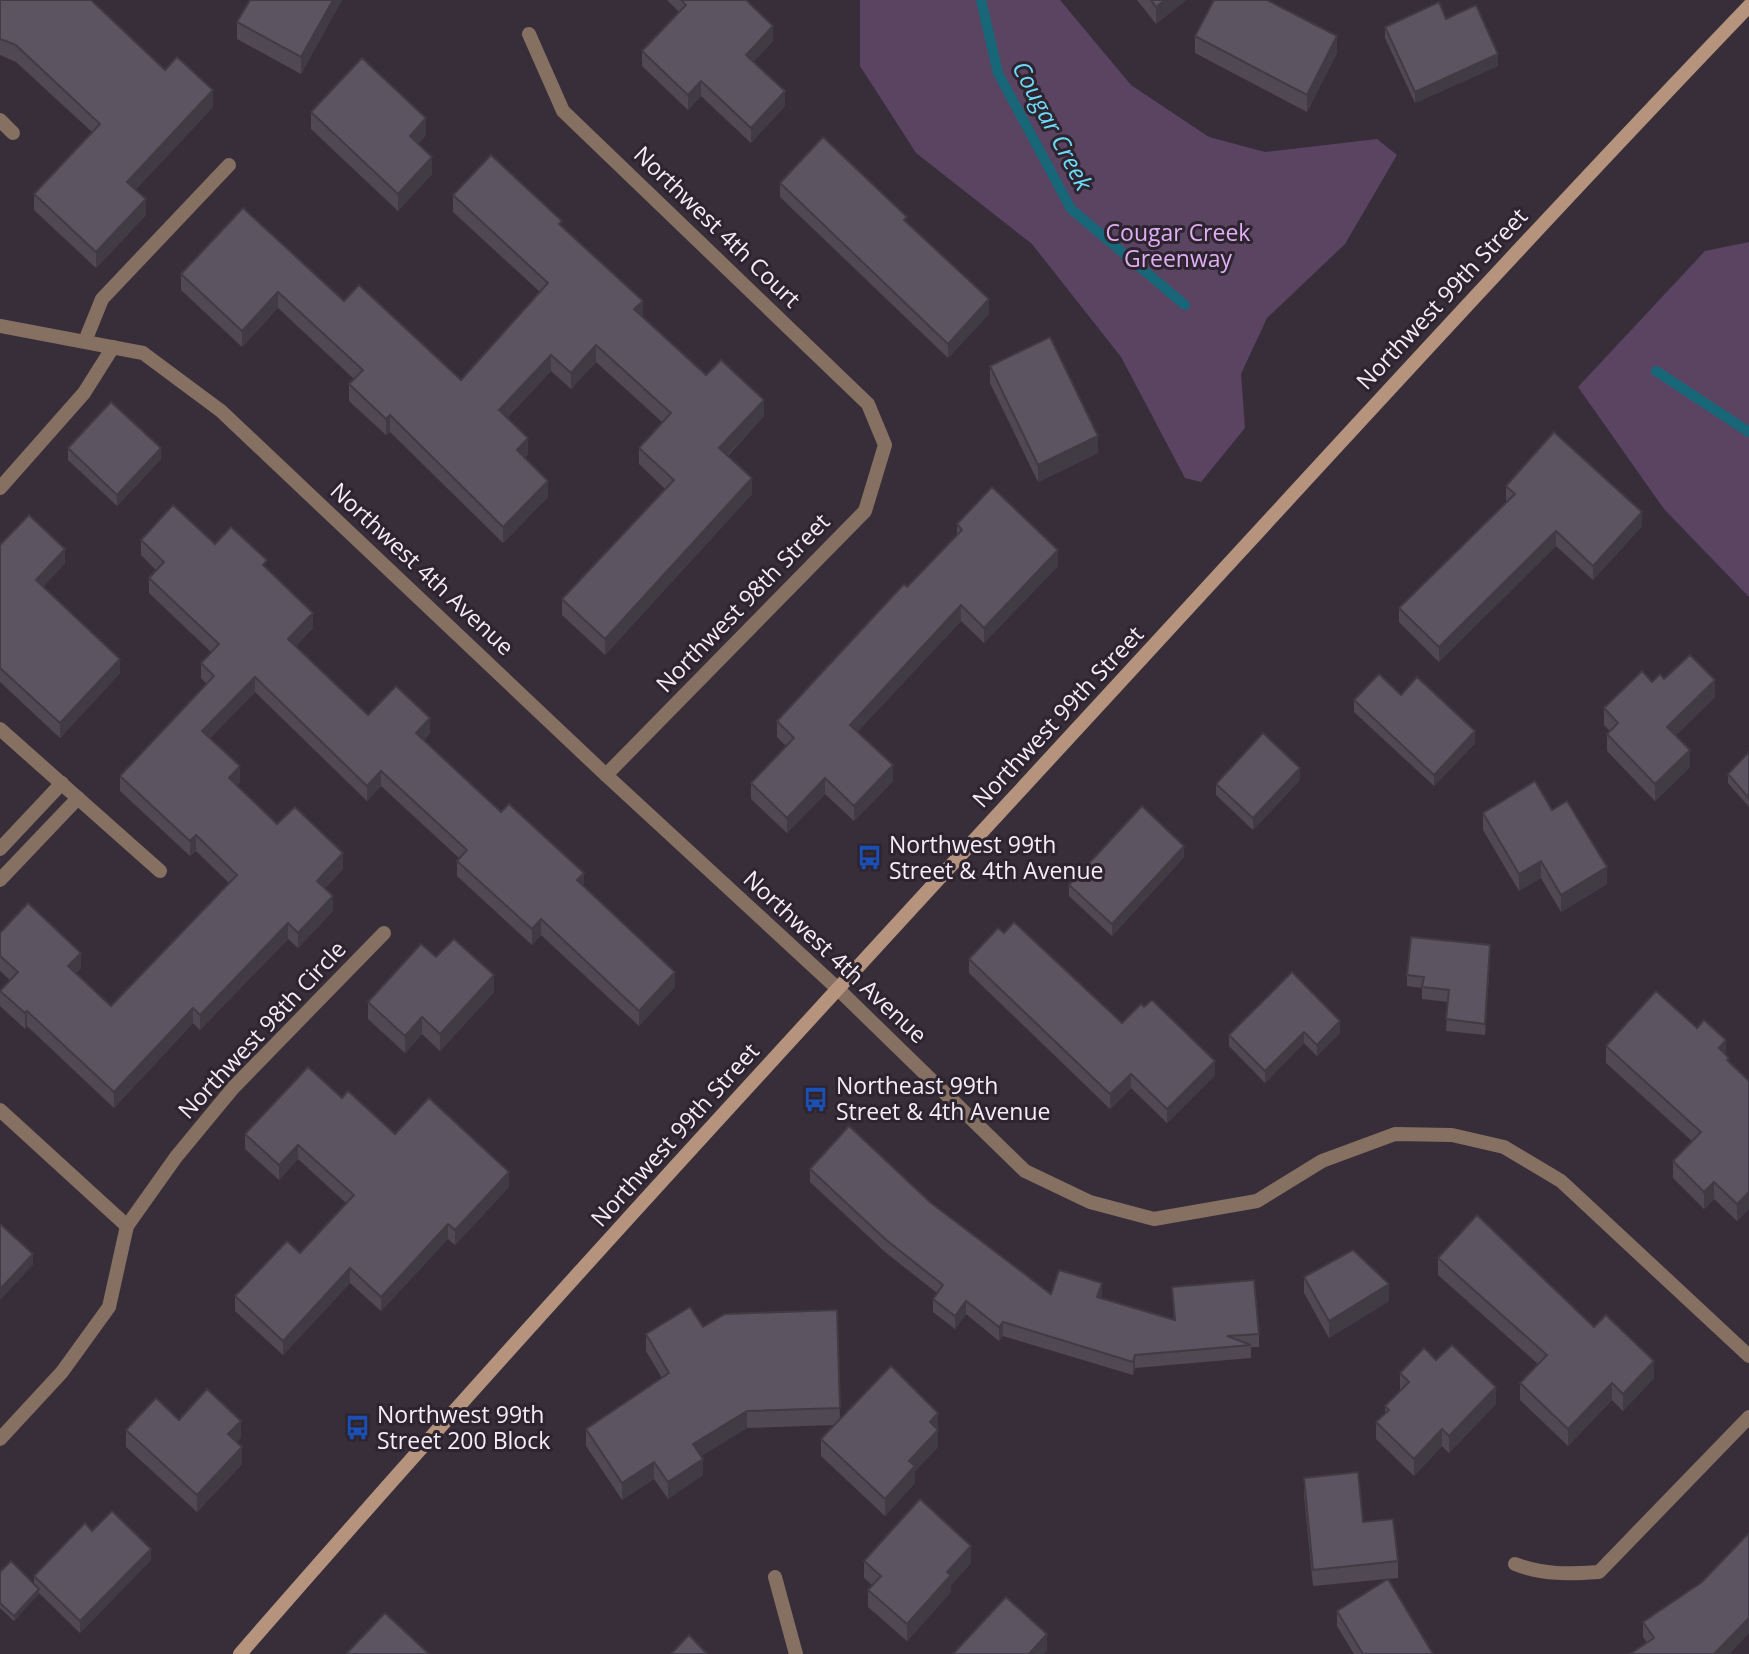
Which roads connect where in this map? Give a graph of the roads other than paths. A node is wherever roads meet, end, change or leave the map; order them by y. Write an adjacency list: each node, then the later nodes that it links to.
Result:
1 (1749, 6): 19 (main road, Northwest 99th Street)
2 (528, 34): 9 (street, Northwest 4th Court)
3 (0, 120): 4 (street)
4 (13, 133)
5 (229, 165): 7 (street)
6 (0, 326): 7 (street, Northwest 4th Avenue)
7 (85, 341): 8 (street, Northwest 4th Avenue)
8 (113, 347): 10 (street); 12 (street, Northwest 4th Avenue)
9 (885, 445): 12 (street, Northwest 98th Street)
10 (0, 488)
11 (0, 729): 13 (street)
12 (606, 775): 19 (street, Northwest 4th Avenue)
13 (62, 783): 14 (street); 15 (street)
14 (78, 798): 16 (street); 17 (street)
15 (0, 849)
16 (160, 871)
17 (0, 880)
18 (384, 933): 21 (street, Northwest 98th Circle)
19 (838, 989): 22 (street, Northwest 4th Avenue); 27 (main road, Northwest 99th Street)
20 (0, 1110): 21 (street)
21 (127, 1226): 24 (street, Northwest 98th Circle)
22 (1749, 1356)
23 (1749, 1417): 25 (street)
24 (0, 1439)
25 (1516, 1564)
26 (775, 1577): 28 (street)
27 (240, 1654)
28 (796, 1654)

